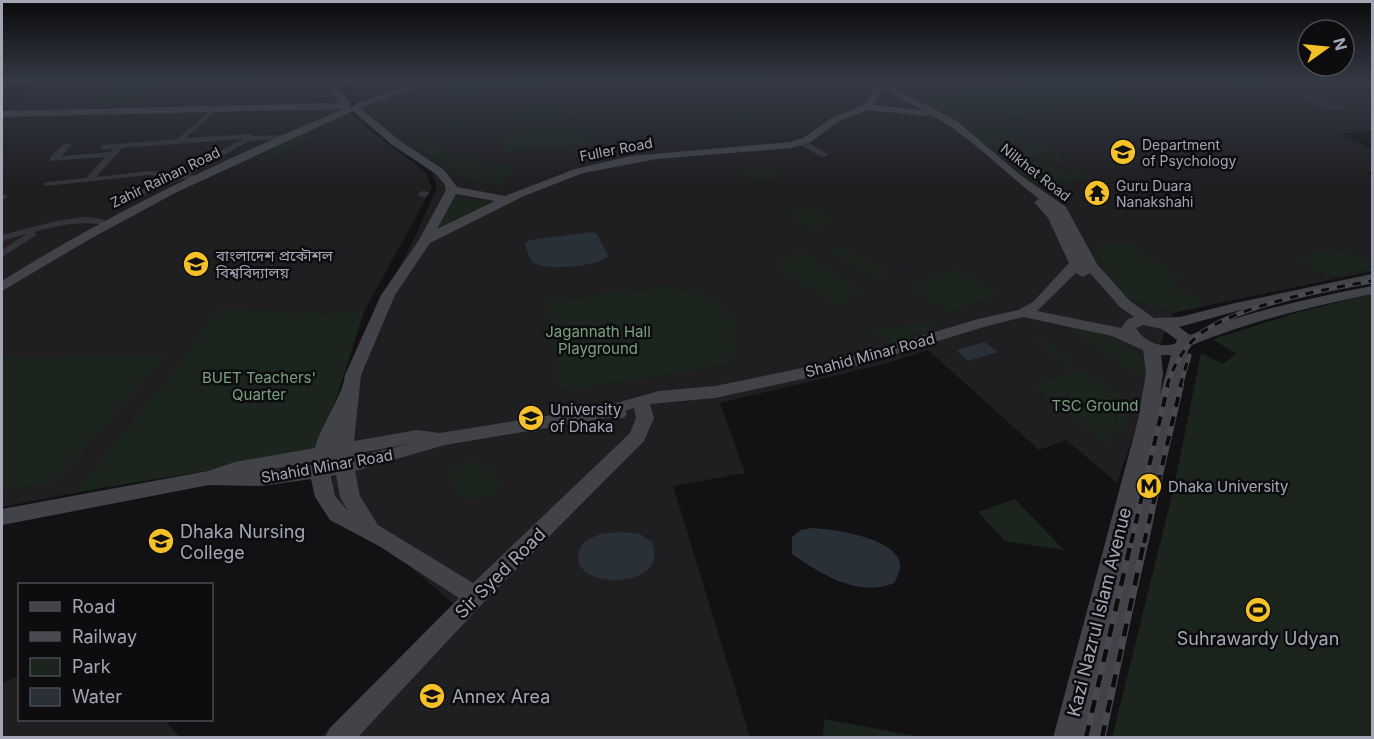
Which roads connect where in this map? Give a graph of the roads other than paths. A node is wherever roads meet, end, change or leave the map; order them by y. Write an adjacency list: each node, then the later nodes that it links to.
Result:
1 (208, 115): 10 (street)
2 (327, 115): 8 (main road, Zahir Raihan Road)
3 (331, 115): 7 (main road, Zahir Raihan Road)
4 (363, 115): 24 (main road)
5 (845, 115): 11 (main road, Fuller Road)
6 (936, 115): 17 (main road, Nilkhet Road)
7 (285, 137): 8 (street); 21 (main road, Zahir Raihan Road)
8 (271, 138): 9 (street); 21 (main road, Zahir Raihan Road)
9 (247, 139): 10 (street); 21 (street)
10 (179, 141): 13 (street)
11 (801, 142): 16 (street); 27 (main road, Fuller Road)
12 (68, 145): 15 (street)
13 (120, 145): 14 (street); 15 (street)
14 (104, 147)
15 (111, 154): 18 (street)
16 (825, 155)
17 (989, 158): 33 (main road, Nilkhet Road); 34 (main road, Nilkhet Road)
18 (103, 161): 19 (street); 22 (street)
19 (83, 163)
20 (148, 173): 21 (street); 22 (street); 25 (street)
21 (189, 177): 25 (street); 26 (main road, Zahir Raihan Road)
22 (88, 180): 23 (street)
23 (47, 184)
24 (452, 190): 27 (main road); 31 (main road)
25 (124, 200): 26 (street)
26 (146, 200): 28 (main road, Zahir Raihan Road)
27 (509, 200): 31 (main road, Fuller Road)
28 (106, 221): 29 (street); 35 (main road, Zahir Raihan Road); 37 (main road, Zahir Raihan Road)
29 (43, 227): 30 (street); 32 (street)
30 (2, 238)
31 (425, 240): 43 (main road)
32 (2, 254)
33 (1075, 265): 34 (main road); 39 (main road, Shahid Minar Road); 40 (main road, Nilkhet Road)
34 (1091, 266): 40 (main road, Nilkhet Road)
35 (2, 277)
36 (1372, 278): 40 (main road)
37 (2, 286)
38 (1372, 290): 42 (main road)
39 (1030, 314): 40 (main road, Shahid Minar Road); 41 (main road, Shahid Minar Road); 45 (main road, Shahid Minar Road)
40 (1143, 322): 41 (main road); 42 (main road)
41 (1143, 344): 42 (main road, Shahid Minar Road); 44 (main road, Kazi Nazrul Islam Avenue)
42 (1183, 345): 44 (main road, Kazi Nazrul Islam Avenue)
43 (350, 389): 46 (main road); 47 (main road)
44 (1159, 395): 51 (main road, Kazi Nazrul Islam Avenue)
45 (643, 406): 46 (main road, Shahid Minar Road); 50 (main road, Sir Syed Road)
46 (344, 457): 47 (main road, Shahid Minar Road); 49 (main road)
47 (322, 462): 48 (main road, Shahid Minar Road); 49 (main road)
48 (2, 517)
49 (370, 530): 50 (main road)
50 (475, 596): 52 (main road, Sir Syed Road)
51 (1086, 722): 53 (main road, Kazi Nazrul Islam Avenue)
52 (338, 738)
53 (1066, 738)

